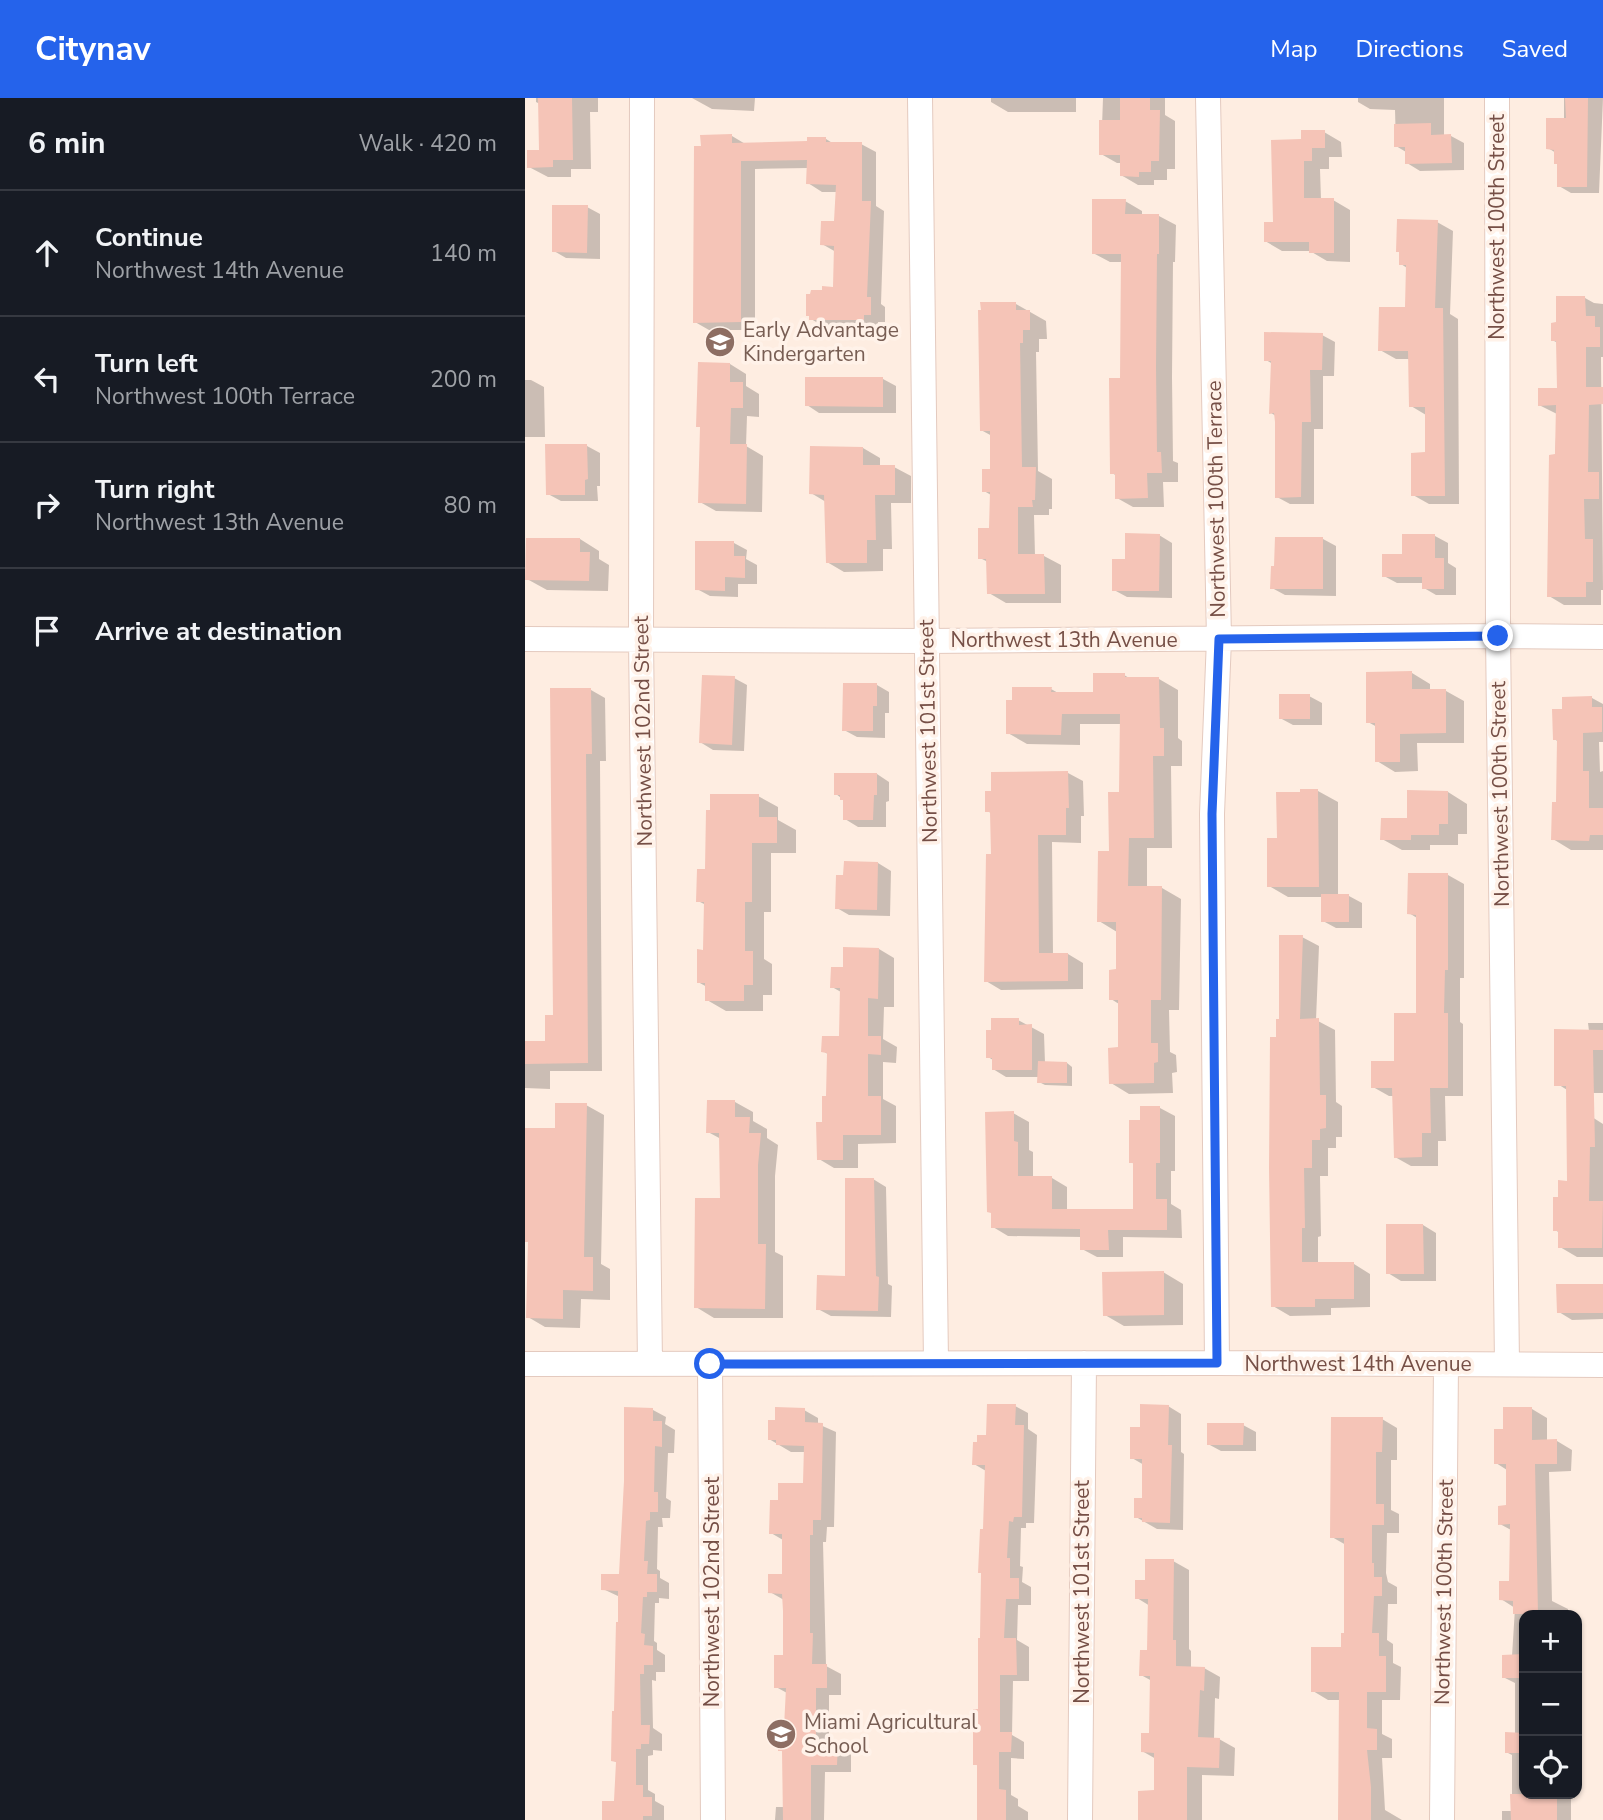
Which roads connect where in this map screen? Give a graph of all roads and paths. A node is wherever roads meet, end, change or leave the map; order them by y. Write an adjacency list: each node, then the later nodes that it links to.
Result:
1 (642, 98): 9 (street, Northwest 102nd Street)
2 (920, 98): 10 (street, Northwest 101st Street)
3 (1208, 98): 8 (street, Northwest 100th Terrace)
4 (1497, 98): 5 (street, Northwest 100th Street)
5 (1498, 636): 6 (street, Northwest 13th Avenue); 8 (street, Northwest 13th Avenue); 18 (street, Northwest 100th Street)
6 (1603, 638)
7 (525, 639): 9 (street, Northwest 13th Avenue)
8 (1219, 639): 10 (street, Northwest 13th Avenue); 13 (street, Northwest 100th Terrace)
9 (641, 640): 10 (street, Northwest 13th Avenue); 15 (street, Northwest 102nd Street)
10 (926, 641): 11 (street, Northwest 101st Street)
11 (936, 1363): 12 (street, Northwest 14th Avenue); 16 (street, Northwest 14th Avenue)
12 (1084, 1363): 13 (street, Northwest 14th Avenue); 21 (street, Northwest 101st Street)
13 (1217, 1363): 17 (street, Northwest 14th Avenue)
14 (525, 1364): 15 (street, Northwest 14th Avenue)
15 (650, 1364): 16 (street, Northwest 14th Avenue)
16 (710, 1364): 20 (street, Northwest 102nd Street)
17 (1446, 1364): 18 (street, Northwest 14th Avenue); 22 (street, Northwest 100th Street)
18 (1507, 1364): 19 (street, Northwest 14th Avenue)
19 (1603, 1365)
20 (713, 1820)
21 (1080, 1820)
22 (1442, 1820)

